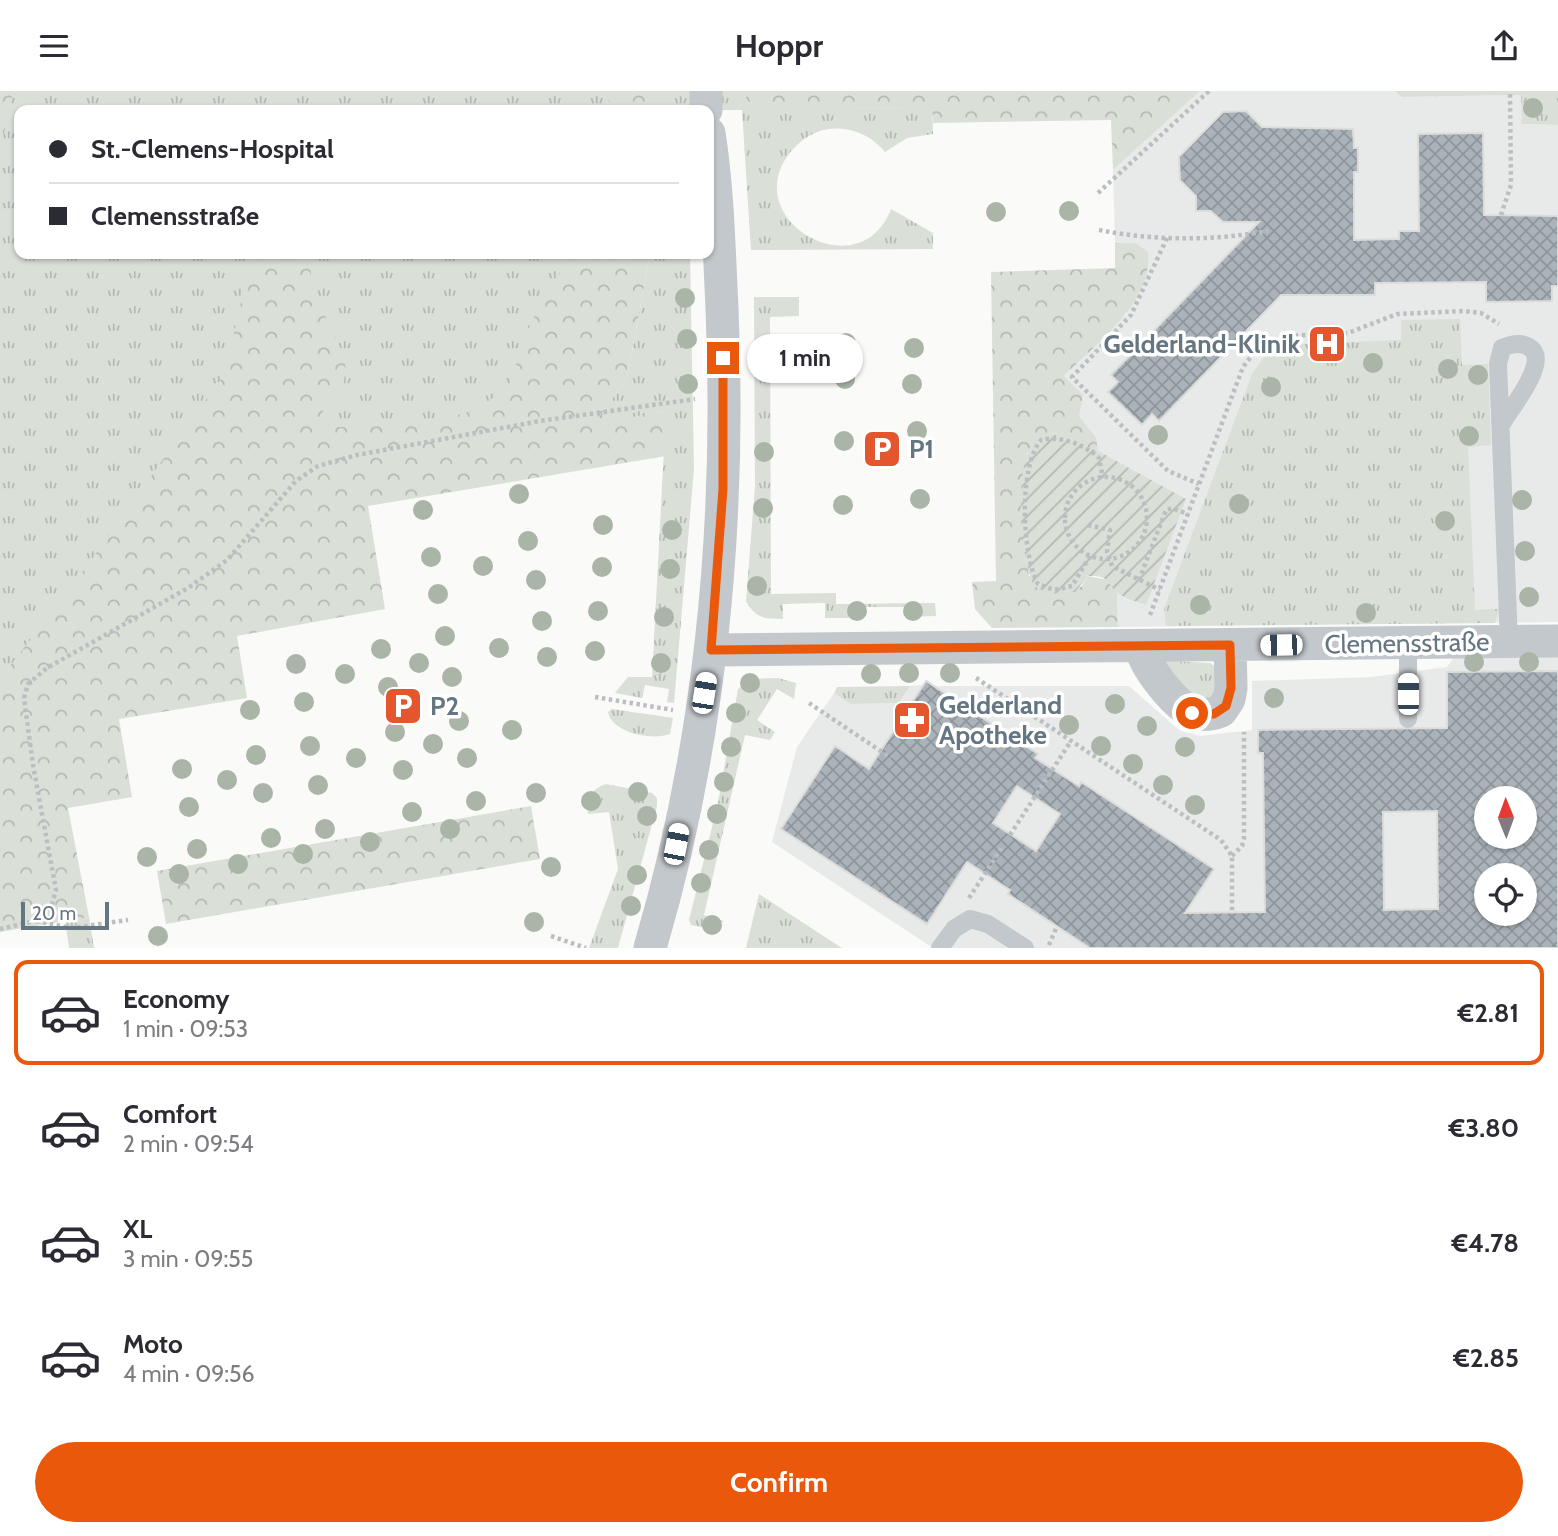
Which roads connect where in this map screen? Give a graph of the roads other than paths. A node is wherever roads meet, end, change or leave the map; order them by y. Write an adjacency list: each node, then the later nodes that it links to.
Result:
1 (714, 175): 8 (street)
2 (1501, 425): 2 (lane); 4 (lane)
3 (1558, 641): 4 (street, Clemensstraße)
4 (1509, 642): 5 (street, Clemensstraße)
5 (1408, 643): 6 (street, Clemensstraße); 9 (lane)
6 (1230, 645): 7 (street, Clemensstraße); 7 (street)
7 (1141, 646): 8 (street, Clemensstraße)
8 (711, 650): 10 (street)
9 (1408, 719)
10 (650, 948)
11 (940, 948): 12 (lane)
12 (1025, 948)

